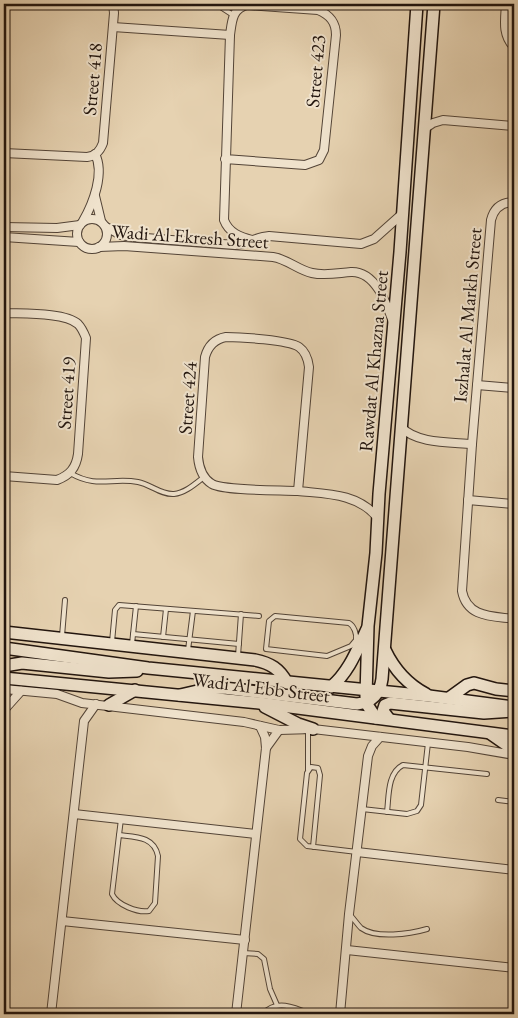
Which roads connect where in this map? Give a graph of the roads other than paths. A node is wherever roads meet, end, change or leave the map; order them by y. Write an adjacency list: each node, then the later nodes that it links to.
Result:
1 (113, 4): 7 (street, Street 418)
2 (216, 4): 6 (lane)
3 (416, 4): 19 (street, Rawdat Al Khazna Street)
4 (434, 4): 10 (street, Rawdat Al Khazna Street)
5 (506, 4): 9 (street)
6 (233, 15): 8 (street); 16 (street, Street 423)
7 (113, 26): 8 (street); 15 (street, Street 418)
8 (230, 35): 16 (street)
9 (514, 47)
10 (426, 108): 11 (street); 13 (street, Rawdat Al Khazna Street)
11 (443, 120): 12 (street); 13 (street)
12 (514, 126)
13 (424, 129): 31 (street, Rawdat Al Khazna Street)
14 (4, 153): 15 (street)
15 (95, 154): 17 (street, Street 418)
16 (225, 159): 24 (street)
17 (95, 196): 20 (street, Street 418); 21 (street, Street 418)
18 (514, 202): 29 (street, Iszhalat Al Markh Street)
19 (404, 212): 24 (street); 28 (street, Rawdat Al Khazna Street)
20 (82, 223): 21 (street); 22 (street); 25 (street)
21 (104, 224): 24 (street); 26 (street)
22 (4, 227)
23 (4, 237): 25 (street)
24 (252, 240)
25 (80, 242): 26 (street)
26 (100, 247): 28 (street, Wadi Al Ekresh Street)
27 (4, 313): 35 (street, Street 419)
28 (394, 326): 39 (street, Rawdat Al Khazna Street)
29 (477, 385): 30 (street); 33 (street, Iszhalat Al Markh Street)
30 (514, 388)
31 (400, 427): 32 (street); 34 (street, Rawdat Al Khazna Street)
32 (417, 438): 33 (street); 34 (street)
33 (472, 444): 40 (street, Iszhalat Al Markh Street)
34 (399, 449): 45 (street, Rawdat Al Khazna Street)
35 (70, 473): 36 (street); 37 (lane)
36 (4, 476)
37 (204, 478): 38 (street); 38 (street, Street 424)
38 (298, 491): 41 (street)
39 (379, 494): 41 (street); 43 (street, Rawdat Al Khazna Street)
40 (468, 500): 42 (street); 52 (street, Iszhalat Al Markh Street)
41 (361, 503): 43 (street)
42 (514, 504)
43 (377, 517): 44 (street, Rawdat Al Khazna Street)
44 (376, 553): 45 (street); 53 (street, Rawdat Al Khazna Street)
45 (391, 554): 63 (street, Rawdat Al Khazna Street)
46 (65, 600): 57 (lane)
47 (136, 606): 48 (lane); 55 (lane); 59 (lane)
48 (166, 608): 49 (lane); 56 (lane)
49 (193, 611): 50 (lane); 58 (lane)
50 (241, 614): 51 (lane); 60 (lane)
51 (259, 616)
52 (514, 619)
53 (368, 626): 72 (street); 79 (street, Rawdat Al Khazna Street)
54 (4, 632): 57 (street, Wadi Al Ebb Street)
55 (133, 634): 56 (lane); 61 (lane)
56 (163, 637): 58 (lane)
57 (61, 638): 59 (street, Wadi Al Ebb Street)
58 (190, 639): 60 (lane); 65 (lane)
59 (112, 644): 61 (street, Wadi Al Ebb Street)
60 (239, 644): 66 (lane)
61 (132, 646): 65 (street, Wadi Al Ebb Street)
62 (4, 648): 69 (street, Wadi Al Ebb Street)
63 (384, 648): 76 (street, Rawdat Al Khazna Street); 80 (street)
64 (266, 649): 64 (lane); 67 (lane)
65 (188, 652): 66 (street, Wadi Al Ebb Street)
66 (238, 658): 67 (street, Wadi Al Ebb Street)
67 (264, 662): 71 (street, Wadi Al Ebb Street)
68 (4, 666): 69 (street)
69 (148, 668): 71 (street, Wadi Al Ebb Street)
70 (4, 678): 75 (street, Wadi Al Ebb Street)
71 (287, 683): 72 (street, Wadi Al Ebb Street)
72 (331, 687): 79 (street, Wadi Al Ebb Street)
73 (4, 689): 74 (street)
74 (21, 690): 82 (street); 87 (street)
75 (135, 690): 78 (street, Wadi Al Ebb Street); 85 (street)
76 (379, 691): 79 (street); 80 (street)
77 (514, 691): 81 (street)
78 (180, 695): 79 (street); 84 (street, Wadi Al Ebb Street)
79 (366, 696): 89 (street)
80 (429, 696): 81 (street)
81 (449, 698): 86 (street)
82 (77, 701): 83 (street); 91 (street)
83 (96, 704): 85 (street); 91 (street)
84 (259, 704): 89 (street, Wadi Al Ebb Street); 93 (street)
85 (109, 705): 92 (street)
86 (514, 707)
87 (4, 710)
88 (514, 711): 90 (street)
89 (376, 718): 90 (street, Wadi Al Ebb Street)
90 (389, 719): 95 (street, Wadi Al Ebb Street)
91 (84, 721): 111 (street)
92 (260, 726): 94 (street); 100 (street)
93 (311, 729): 94 (street); 96 (street); 105 (lane)
94 (279, 730): 100 (street)
95 (490, 733): 97 (street, Wadi Al Ebb Street); 101 (street)
96 (357, 734): 98 (street); 103 (street)
97 (514, 736)
98 (380, 737): 99 (street); 103 (street)
99 (428, 743): 102 (street); 104 (lane)
100 (266, 748): 113 (street)
101 (514, 750)
102 (514, 755)
103 (368, 756): 109 (street)
104 (425, 767): 106 (lane); 110 (lane); 110 (lane)
105 (308, 770): 115 (lane); 115 (lane)
106 (486, 774)
107 (498, 800): 108 (lane)
108 (514, 802)
109 (362, 809): 110 (lane); 116 (street)
110 (388, 812)
111 (74, 814): 112 (street); 119 (street)
112 (121, 819): 113 (street); 114 (lane)
113 (256, 834): 121 (street)
114 (119, 835): 114 (lane)
115 (313, 846): 116 (lane)
116 (357, 852): 117 (street); 118 (street)
117 (514, 870)
118 (349, 914): 120 (lane); 122 (street)
119 (62, 921): 121 (street); 127 (street)
120 (427, 929)
121 (245, 940): 123 (street)
122 (346, 950): 124 (street); 131 (street)
123 (243, 953): 125 (lane); 128 (street)
124 (514, 968)
125 (277, 1005): 126 (lane); 129 (lane)
126 (304, 1013): 130 (lane)
127 (51, 1014)
128 (236, 1014)
129 (263, 1014)
130 (310, 1014)
131 (340, 1014)

